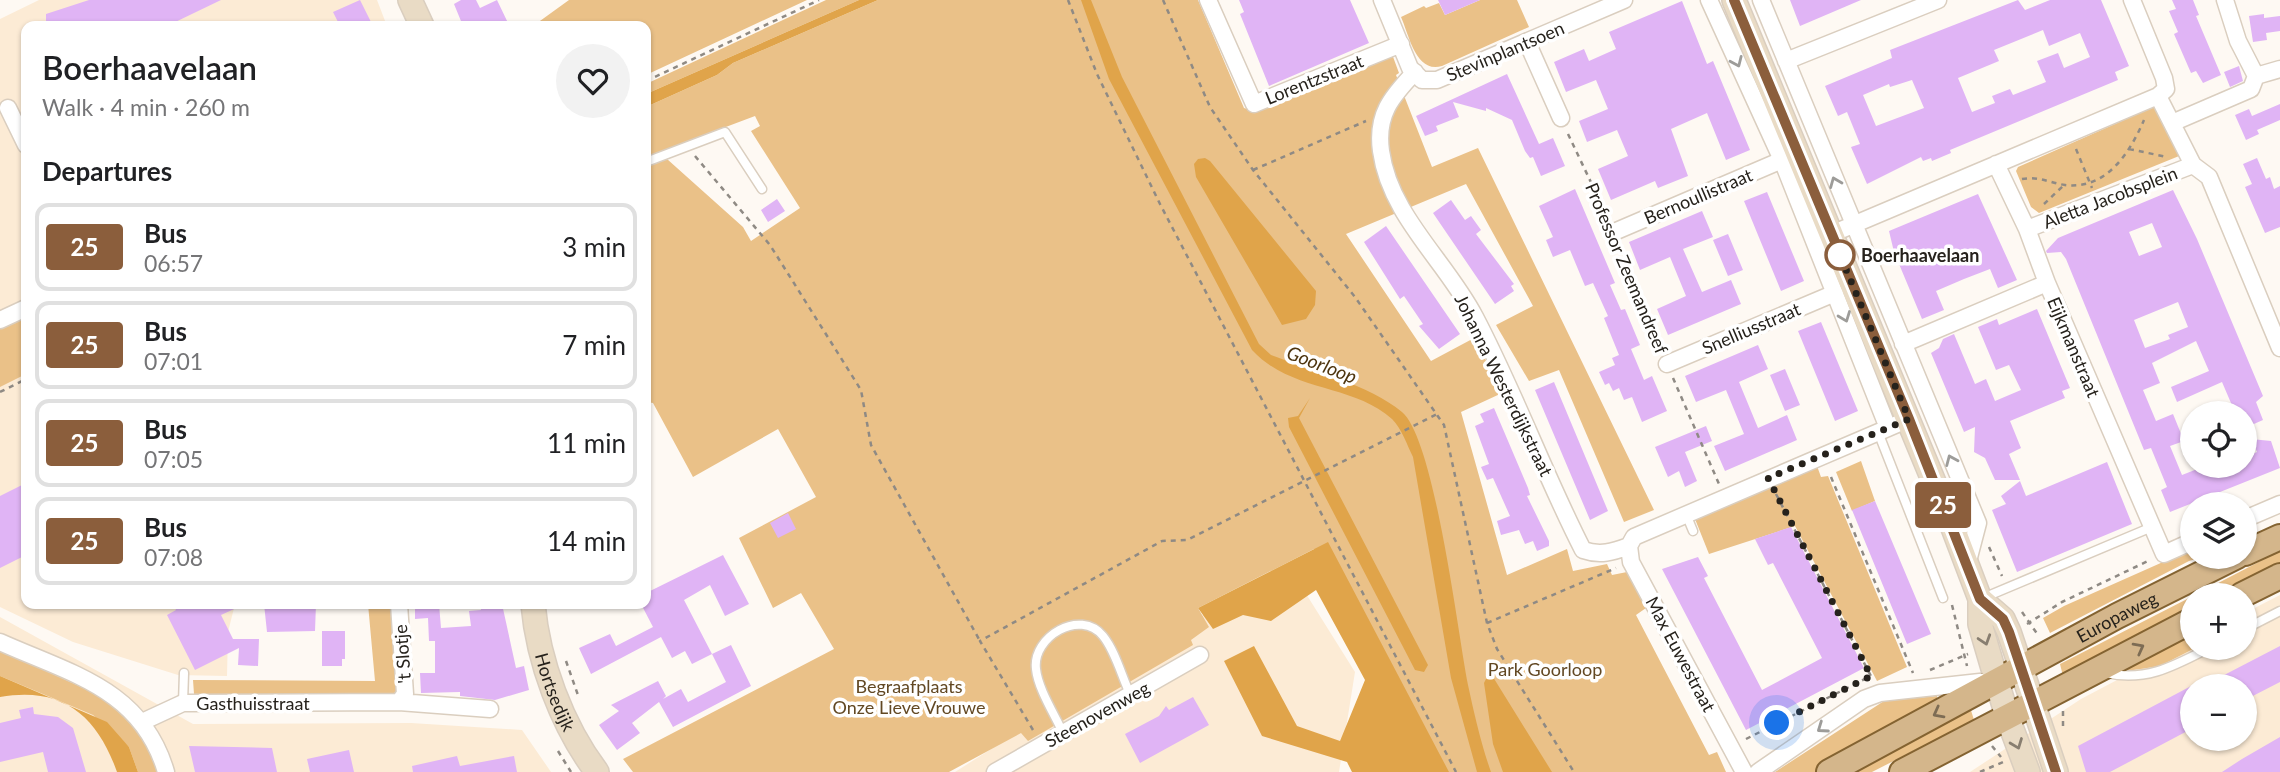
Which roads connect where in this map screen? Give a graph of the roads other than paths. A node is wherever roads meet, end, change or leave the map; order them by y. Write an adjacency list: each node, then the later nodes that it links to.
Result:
1 (410, 0): 11 (main road)
2 (1208, 0): 13 (street, Lorentzstraat)
3 (1382, 0): 13 (street)
4 (1624, 0): 12 (street, Stevinplantsoen)
5 (1709, 0): 24 (street, one-way to 24)
6 (1734, 0): 31 (main road)
7 (1760, 0): 14 (street)
8 (1938, 0): 14 (street)
9 (2133, 0): 18 (street)
10 (2225, 0): 17 (street)
11 (420, 21)
12 (1527, 41): 16 (street, Stevinplantsoen); 20 (street)
13 (1401, 44): 16 (street)
14 (1786, 61): 28 (street, one-way to 14)
15 (2280, 69): 17 (street)
16 (1418, 76): 48 (street, Johanna Westerdijkstraat)
17 (2256, 76): 21 (street)
18 (2152, 99): 21 (street); 25 (street)
19 (8, 108): 22 (street)
20 (1561, 118)
21 (2172, 123): 26 (street)
22 (21, 133)
23 (651, 160): 27 (lane)
24 (1782, 160): 30 (street, Bernoullistraat); 31 (street)
25 (1996, 164): 28 (street); 29 (street, Aletta Jacobsplein)
26 (2193, 165): 29 (street, Aletta Jacobsplein); 37 (street)
27 (762, 189)
28 (1852, 225): 31 (street); 36 (street)
29 (2027, 229): 32 (street, Aletta Jacobsplein)
30 (1614, 232)
31 (1822, 238): 33 (street); 39 (main road)
32 (2047, 283): 36 (street, Eijkmanstraat); 43 (street, Eijkmanstraat)
33 (1835, 293): 38 (street, Snelliusstraat); 39 (street, one-way to 39)
34 (21, 310): 35 (street)
35 (0, 320)
36 (1903, 344): 49 (street, one-way to 36)
37 (2280, 348)
38 (1667, 364)
39 (1892, 426): 41 (street); 49 (main road); 53 (lane)
40 (2280, 504): 42 (street)
41 (1685, 514): 44 (lane); 48 (street)
42 (2257, 514)
43 (2152, 527): 46 (street, Eijkmanstraat); 54 (lane)
44 (1693, 531)
45 (2280, 537): 47 (main road)
46 (2180, 547)
47 (2257, 548)
48 (1630, 554): 78 (street, Max Euwestraat)
49 (1967, 565): 54 (main road)
50 (2212, 569): 63 (main road, Europaweg)
51 (2280, 576): 52 (main road)
52 (2257, 588)
53 (1943, 598)
54 (1980, 599): 63 (main road); 66 (main road, one-way to 66)
55 (398, 609): 68 (street, 't Slotje)
56 (534, 609): 76 (main road, Hortsedijk)
57 (2280, 611): 58 (lane)
58 (2257, 623)
59 (2180, 627): 64 (main road, Europaweg, one-way to 59)
60 (0, 642): 73 (street)
61 (1199, 655): 67 (street, Steenovenweg)
62 (2186, 660): 64 (lane, Europaweg)
63 (2022, 668): 66 (main road, Europaweg); 69 (main road)
64 (2096, 670): 69 (main road, Europaweg)
65 (184, 673): 70 (lane)
66 (1998, 681): 72 (main road); 79 (street, Europaweg, one-way to 79); 80 (main road, Europaweg, one-way to 80)
67 (1130, 696): 74 (street, Steenovenweg); 74 (lane)
68 (399, 702): 70 (street, Gasthuisstraat); 71 (street, Gasthuisstraat)
69 (2035, 702): 72 (main road, Europaweg); 83 (main road)
70 (183, 703): 73 (street, Gasthuisstraat)
71 (490, 709)
72 (2007, 716): 81 (main road, Europaweg); 82 (main road, one-way to 82)
73 (142, 722): 75 (street)
74 (1063, 733): 77 (street, Steenovenweg)
75 (166, 772)
76 (597, 772)
77 (995, 772)
78 (1744, 772)
79 (1758, 772)
80 (1829, 772)
81 (1902, 772)
82 (2028, 772)
83 (2056, 772)

